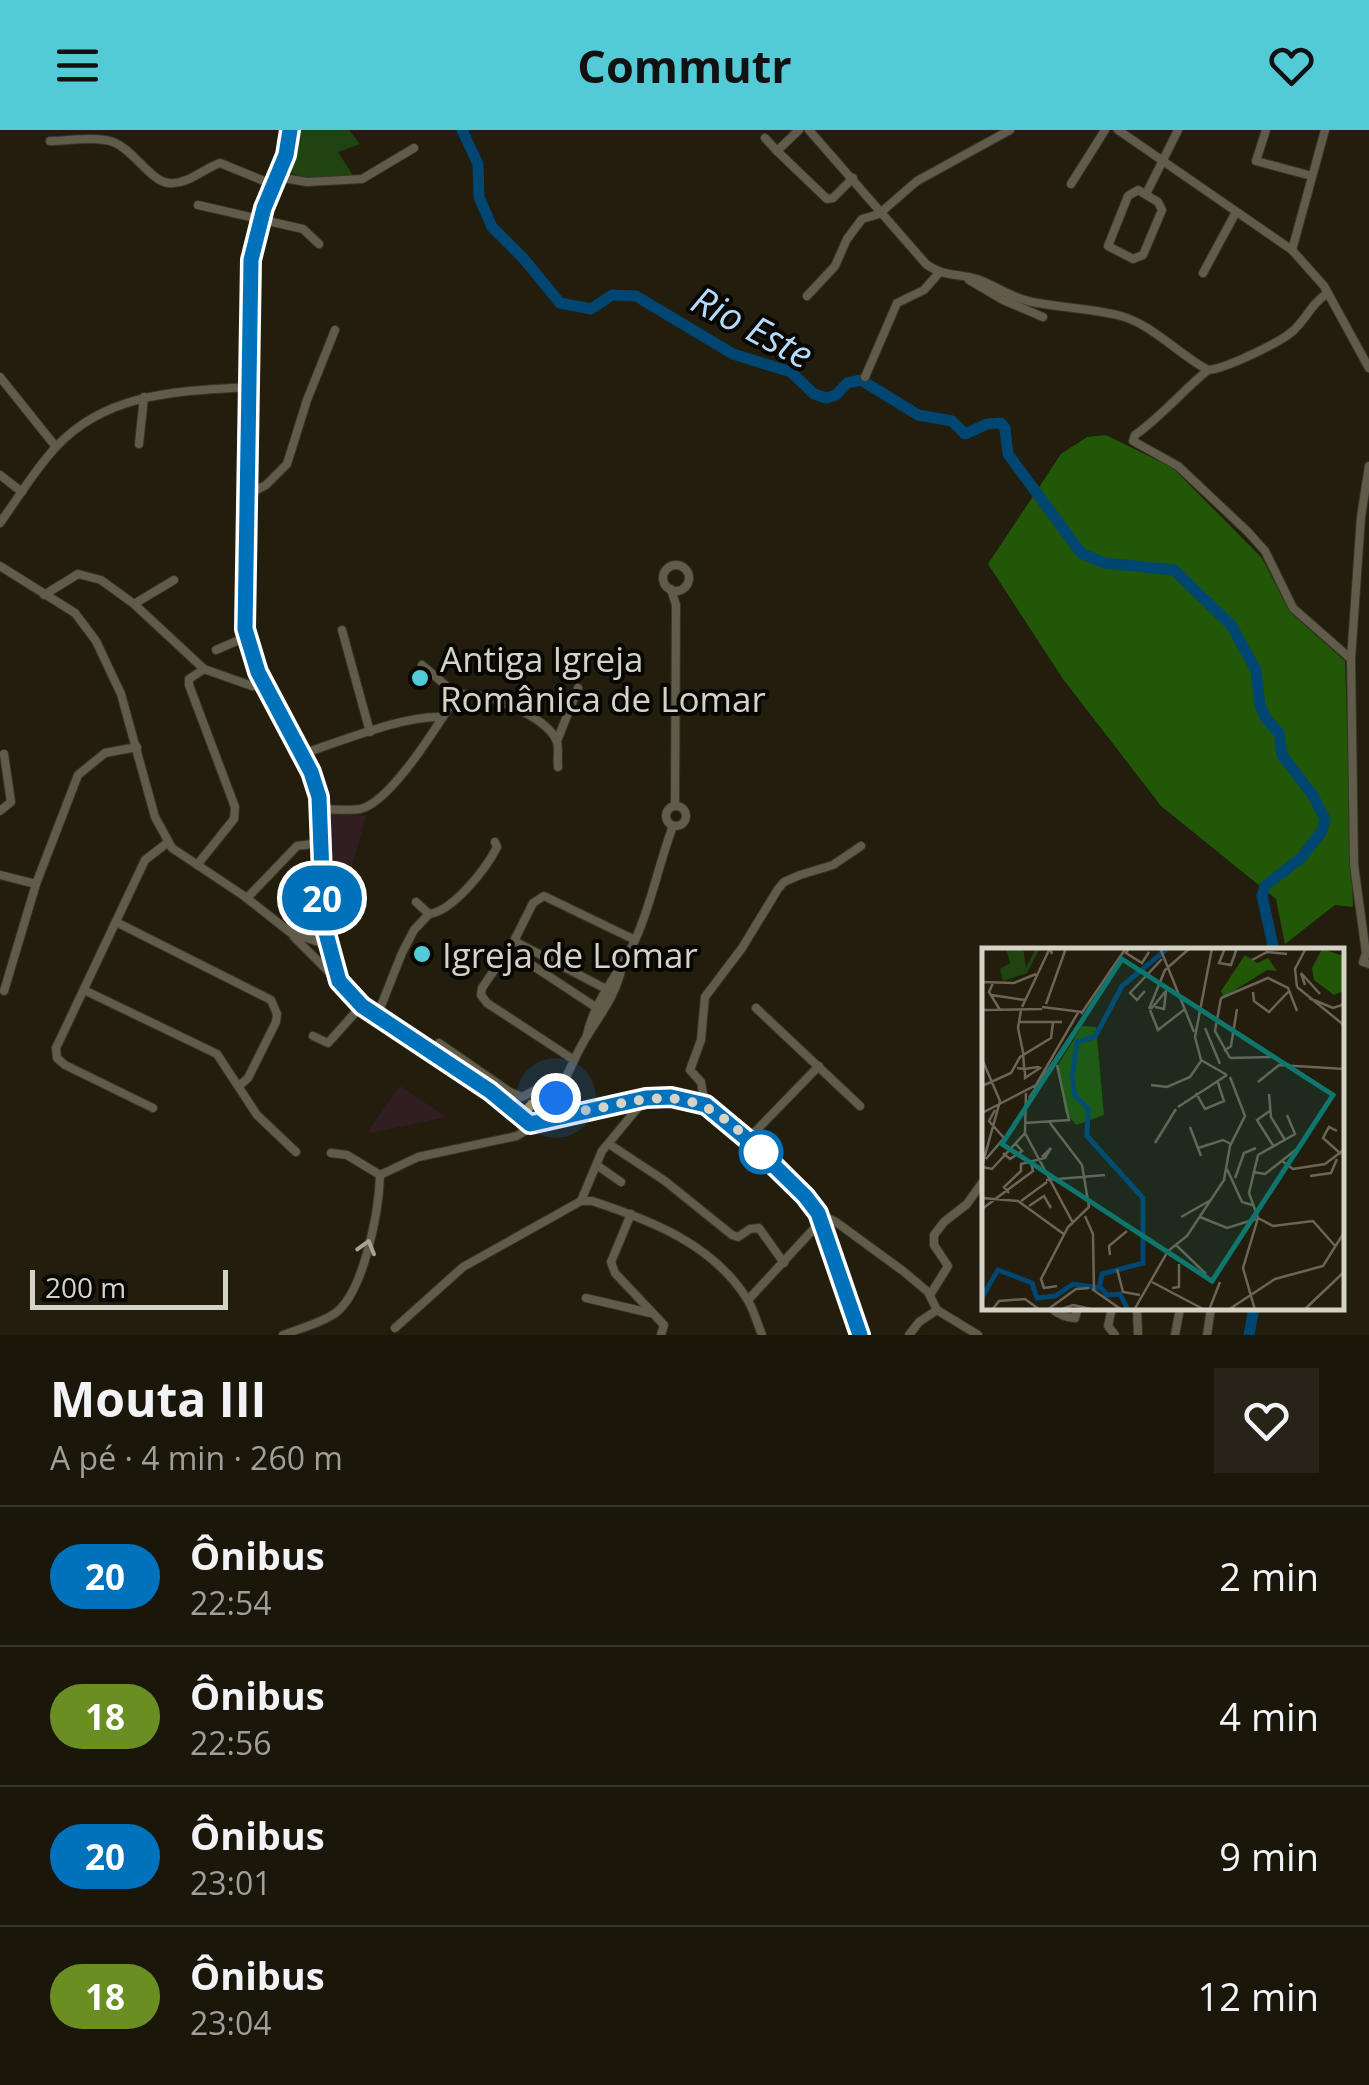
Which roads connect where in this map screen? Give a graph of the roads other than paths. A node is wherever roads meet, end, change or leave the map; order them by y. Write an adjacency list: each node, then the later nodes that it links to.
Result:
1 (290, 130): 17 (main road)
2 (799, 130): 13 (street)
3 (809, 130): 16 (street)
4 (1010, 130): 21 (street)
5 (1106, 130): 18 (street)
6 (1118, 130): 14 (street)
7 (1178, 130): 14 (street)
8 (1266, 130): 15 (street)
9 (1325, 130): 15 (street)
10 (765, 138): 13 (street)
11 (50, 141): 17 (street)
12 (414, 148): 17 (street)
13 (777, 150): 16 (street)
14 (1164, 160): 19 (street); 22 (street)
15 (1312, 176): 25 (street)
16 (853, 178): 21 (street)
17 (276, 181): 23 (main road)
18 (1070, 184)
19 (1146, 194): 19 (street)
20 (198, 205): 23 (street)
21 (881, 212): 27 (street); 30 (street)
22 (1236, 212): 25 (street); 26 (street)
23 (260, 222): 24 (street); 39 (main road)
24 (319, 244)
25 (1292, 250): 29 (street)
26 (1203, 272)
27 (938, 274): 28 (street); 38 (street)
28 (966, 276): 31 (street); 36 (street)
29 (1328, 293): 34 (street); 36 (street)
30 (806, 296)
31 (1044, 316)
32 (335, 330): 46 (street)
33 (1367, 341): 34 (street)
34 (1355, 342): 35 (street)
35 (1369, 368)
36 (1208, 370): 58 (street)
37 (0, 377): 42 (street)
38 (864, 377)
39 (248, 388): 40 (street); 46 (main road)
40 (144, 397): 41 (street); 42 (street)
41 (139, 444)
42 (56, 447): 45 (street)
43 (1369, 466): 58 (street)
44 (0, 475): 45 (street)
45 (22, 492): 47 (street)
46 (247, 495): 56 (main road)
47 (0, 523)
48 (0, 566): 52 (street)
49 (174, 580): 53 (street)
50 (684, 588): 51 (street); 51 (street); 54 (street)
51 (671, 590): 54 (street)
52 (44, 595): 53 (street); 67 (street)
53 (134, 604): 60 (street)
54 (676, 605): 71 (street)
55 (342, 630): 65 (street)
56 (246, 637): 57 (street); 61 (main road)
57 (216, 650)
58 (1351, 659): 93 (street)
59 (422, 665): 63 (street)
60 (204, 669): 61 (street); 79 (street)
61 (266, 688): 69 (main road)
62 (578, 688): 66 (street)
63 (457, 695): 64 (street); 66 (street)
64 (442, 718): 65 (street); 72 (street)
65 (370, 732): 69 (street)
66 (557, 741): 70 (street)
67 (137, 747): 76 (street); 81 (street)
68 (4, 754): 73 (street)
69 (302, 754): 72 (main road)
70 (558, 767)
71 (675, 806): 74 (street); 74 (street)
72 (320, 810): 77 (main road)
73 (0, 811)
74 (673, 826): 89 (street)
75 (495, 842): 84 (street)
76 (167, 843): 79 (street); 85 (street)
77 (321, 843): 82 (street); 86 (main road)
78 (862, 846): 111 (street)
79 (196, 865): 82 (street)
80 (0, 875): 81 (street)
81 (36, 884): 96 (street)
82 (247, 898): 87 (street)
83 (416, 902): 84 (street)
84 (429, 914): 101 (street)
85 (116, 922): 95 (street); 106 (street)
86 (324, 926): 88 (street); 90 (main road)
87 (291, 934): 88 (street); 92 (street)
88 (308, 938): 90 (street)
89 (635, 940): 91 (street); 97 (street)
90 (328, 946): 92 (street); 94 (main road)
91 (512, 946): 97 (street); 100 (street); 104 (street)
92 (309, 952): 94 (street)
93 (1366, 963)
94 (339, 981): 98 (main road)
95 (84, 990): 106 (street); 113 (street)
96 (4, 991)
97 (609, 992): 100 (street)
98 (362, 1006): 101 (main road); 102 (street)
99 (756, 1008): 105 (street)
100 (600, 1009): 104 (street)
101 (377, 1016): 103 (main road)
102 (313, 1036)
103 (432, 1053): 107 (main road); 108 (street)
104 (574, 1060): 108 (street)
105 (818, 1066): 112 (street); 118 (street)
106 (239, 1086): 120 (street)
107 (490, 1091): 110 (main road); 117 (main road)
108 (554, 1096): 110 (street); 115 (street); 116 (street)
109 (646, 1098): 111 (main road); 114 (main road); 119 (street)
110 (532, 1104): 115 (main road); 117 (main road)
111 (706, 1105): 118 (main road)
112 (860, 1106)
113 (153, 1108)
114 (594, 1110): 116 (main road); 117 (main road)
115 (544, 1112): 116 (main road); 117 (main road)
116 (574, 1112)
117 (530, 1122): 123 (street)
118 (748, 1140): 128 (main road)
119 (609, 1144): 122 (street); 129 (street)
120 (296, 1152)
121 (332, 1153): 123 (street)
122 (598, 1166): 124 (street); 126 (street)
123 (380, 1175): 142 (street, one-way to 123)
124 (621, 1182)
125 (982, 1183): 130 (street)
126 (581, 1201): 127 (street); 141 (street)
127 (631, 1214): 132 (street); 140 (street)
128 (822, 1217): 129 (street); 130 (street); 145 (main road)
129 (784, 1263): 132 (street)
130 (930, 1295): 133 (street)
131 (586, 1298): 140 (street)
132 (748, 1300): 144 (street)
133 (938, 1310): 146 (street); 147 (street)
134 (1053, 1310): 135 (street)
135 (1077, 1310)
136 (1112, 1310): 148 (street)
137 (1136, 1310): 149 (street)
138 (1180, 1310): 150 (street)
139 (1212, 1310): 151 (street)
140 (653, 1314): 143 (street)
141 (395, 1328)
142 (285, 1334)
143 (661, 1335)
144 (762, 1335)
145 (860, 1335)
146 (909, 1335)
147 (978, 1335)
148 (1116, 1335)
149 (1138, 1335)
150 (1175, 1335)
151 (1206, 1335)

